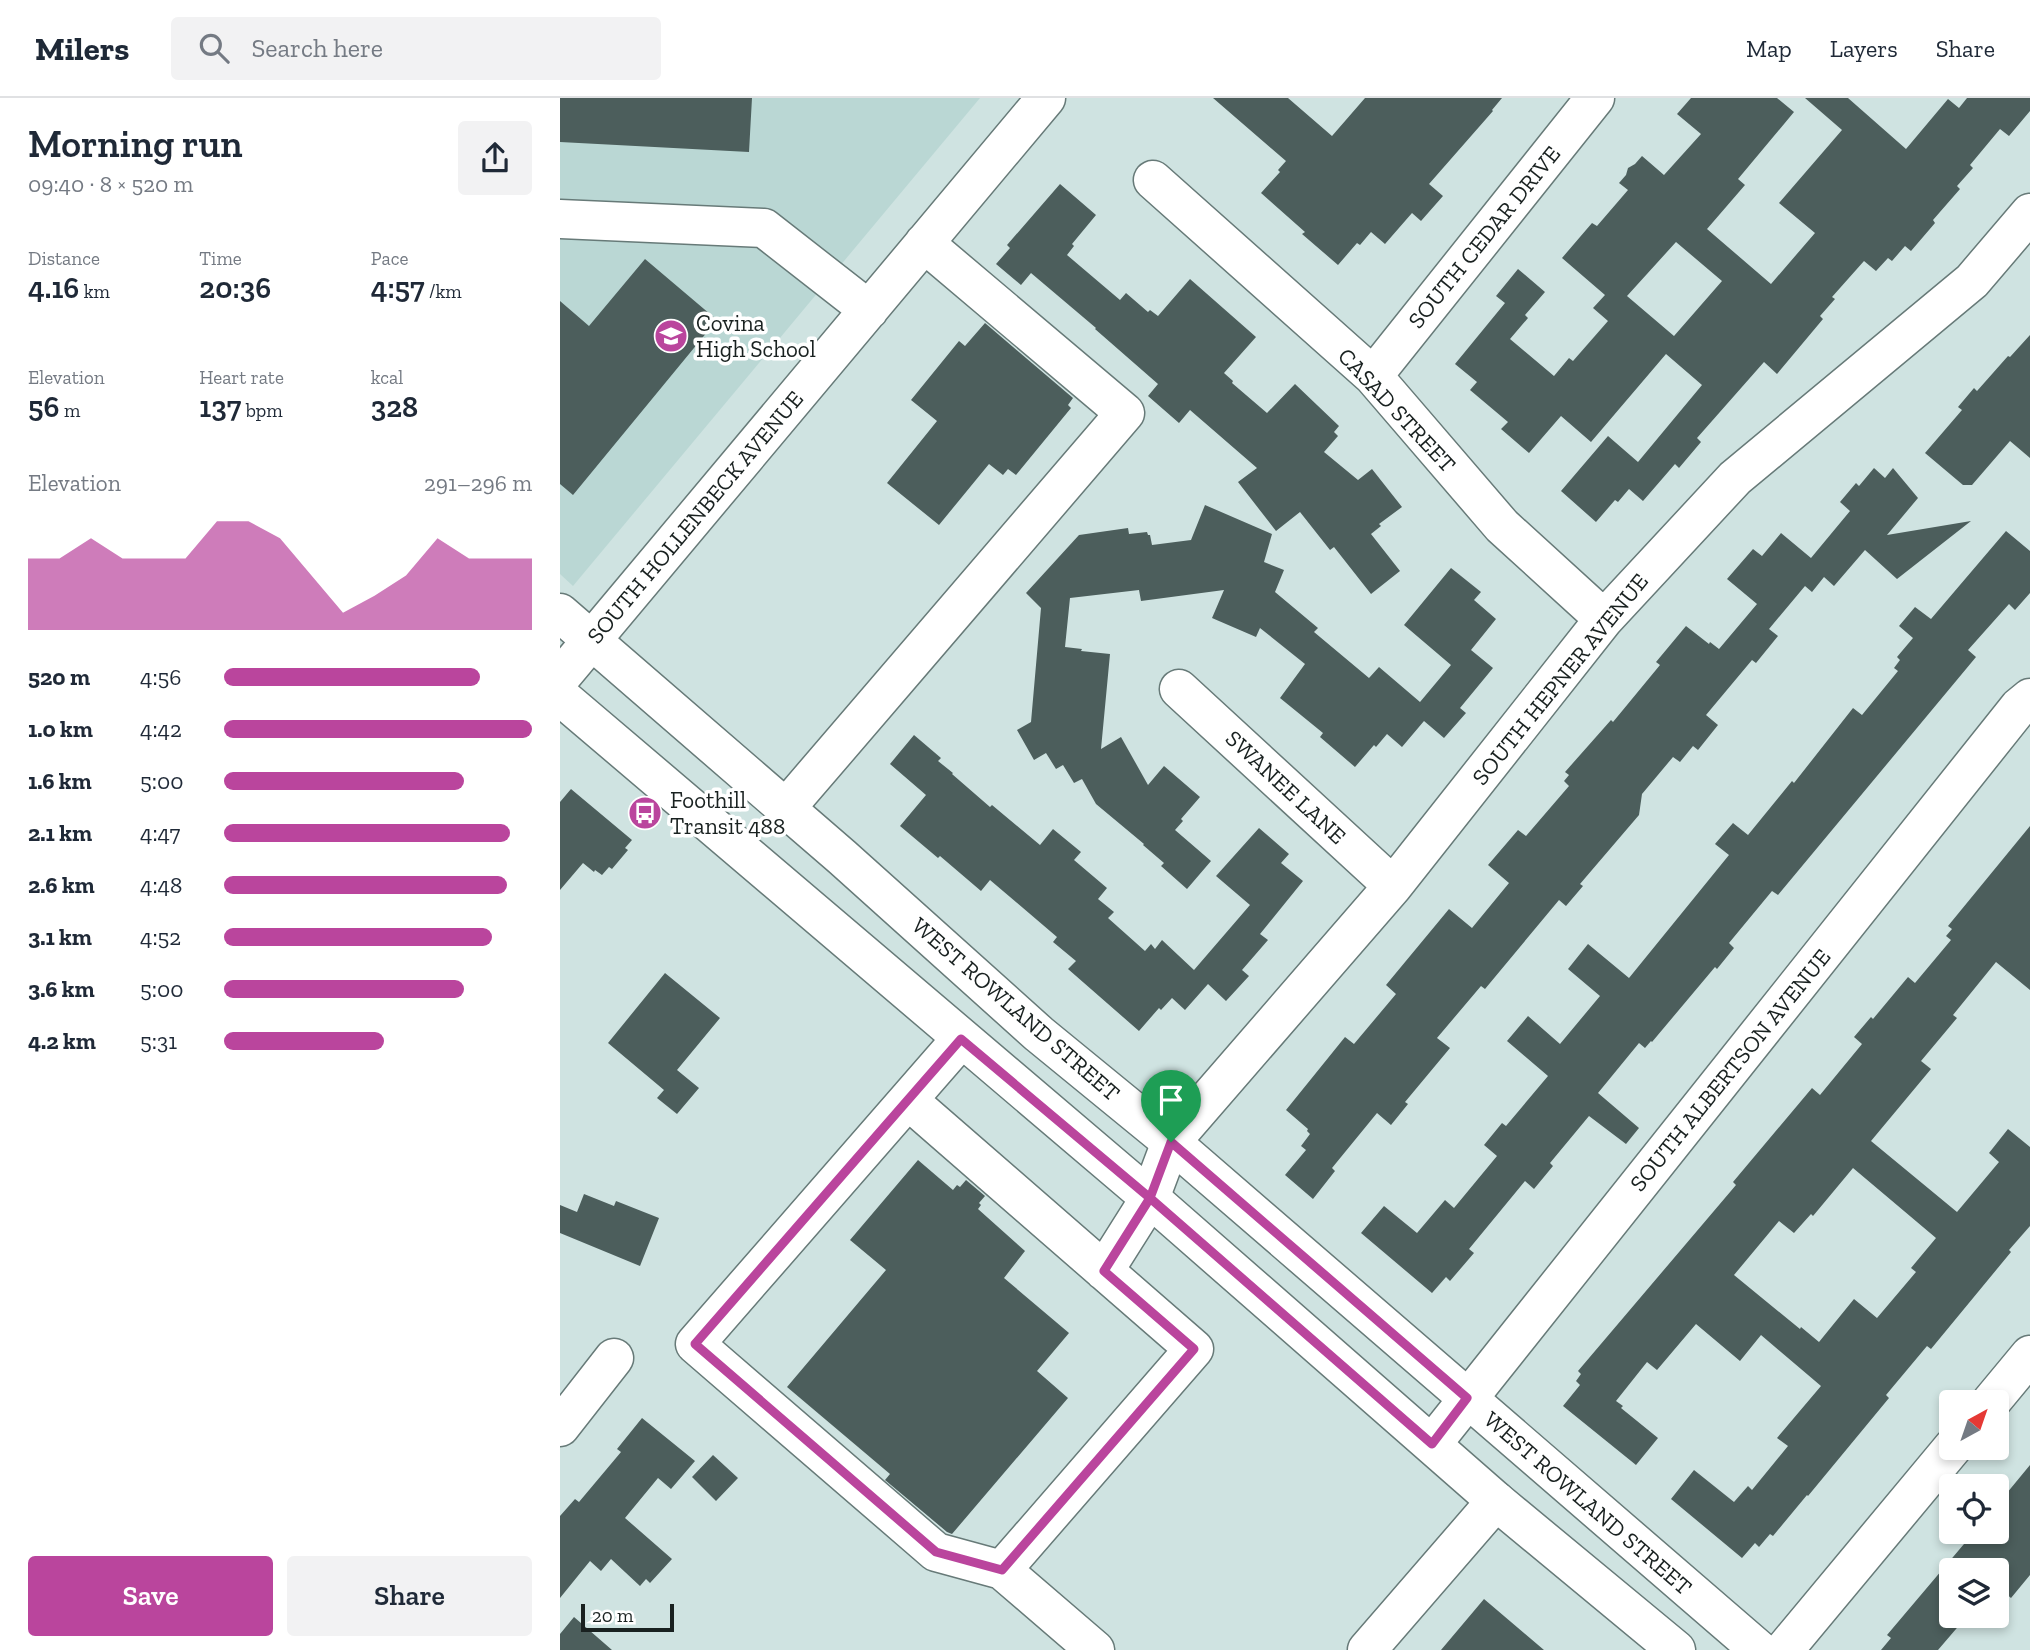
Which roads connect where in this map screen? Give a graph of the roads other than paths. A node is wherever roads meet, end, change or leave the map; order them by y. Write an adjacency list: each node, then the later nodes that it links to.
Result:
1 (1046, 98): 6 (street, SOUTH HOLLENBECK AVENUE)
2 (1595, 98): 8 (street, SOUTH CEDAR DRIVE)
3 (1153, 180): 8 (street, CASAD STREET)
4 (2030, 213): 10 (street, SOUTH HEPNER AVENUE)
5 (560, 219): 7 (street)
6 (924, 243): 7 (street, SOUTH HOLLENBECK AVENUE); 16 (street)
7 (869, 310): 11 (street, SOUTH HOLLENBECK AVENUE)
8 (1373, 376): 10 (street, CASAD STREET)
9 (560, 613): 11 (street, WEST ROWLAND STREET)
10 (1604, 619): 17 (street, SOUTH HEPNER AVENUE)
11 (592, 640): 12 (street, SOUTH HOLLENBECK AVENUE); 16 (street, WEST ROWLAND STREET)
12 (560, 678)
13 (1179, 689): 17 (street, SWANEE LANE)
14 (560, 696): 18 (street)
15 (2030, 698): 26 (street, SOUTH ALBERTSON AVENUE)
16 (786, 808): 20 (street, WEST ROWLAND STREET)
17 (1393, 886): 20 (street, SOUTH HEPNER AVENUE)
18 (961, 1039): 19 (street); 21 (street)
19 (908, 1100): 22 (street); 31 (street)
20 (1171, 1142): 21 (street, SOUTH HEPNER AVENUE); 26 (street, WEST ROWLAND STREET)
21 (1150, 1198): 22 (street, SOUTH HEPNER AVENUE); 28 (street)
22 (1104, 1271): 31 (street)
23 (2030, 1355): 25 (street)
24 (614, 1358): 27 (street)
25 (2001, 1390)
26 (1467, 1398): 28 (street, SOUTH ALBERTSON AVENUE); 35 (street, WEST ROWLAND STREET)
27 (560, 1427)
28 (1432, 1444): 30 (street)
29 (1942, 1460): 36 (street)
30 (1496, 1501): 33 (street); 34 (street)
31 (1002, 1570): 32 (street)
32 (1095, 1650)
33 (1367, 1650)
34 (1676, 1650)
35 (1759, 1650)
36 (1784, 1650)

